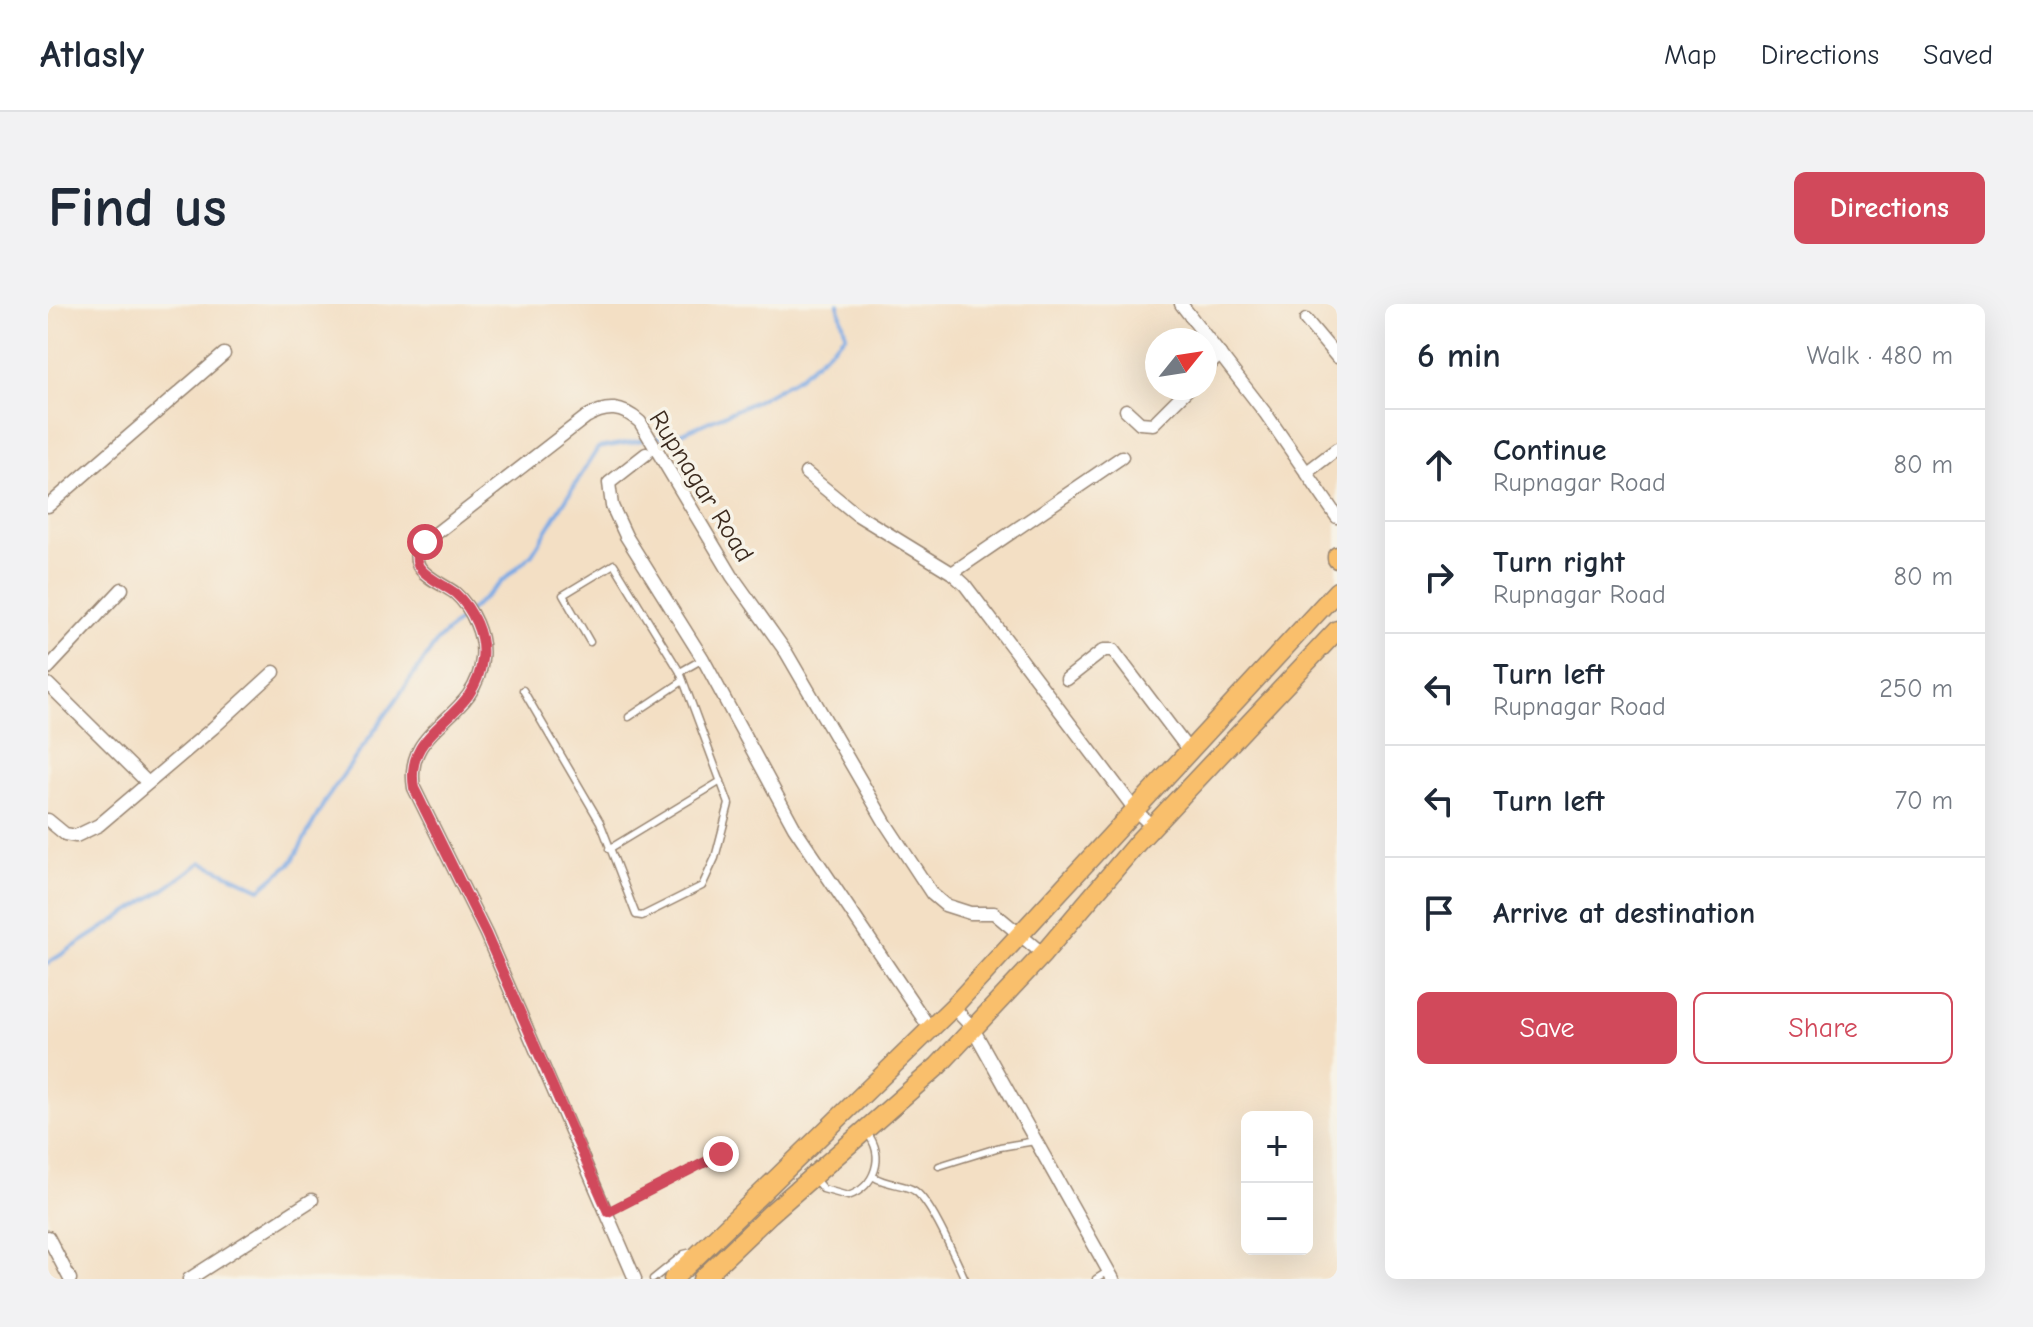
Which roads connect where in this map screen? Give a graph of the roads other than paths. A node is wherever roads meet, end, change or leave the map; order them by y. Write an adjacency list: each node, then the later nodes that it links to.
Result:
1 (1181, 304): 4 (street)
2 (1306, 320): 6 (street)
3 (224, 354): 14 (street)
4 (1220, 354): 5 (street); 12 (street)
5 (1217, 357)
6 (1337, 357)
7 (1177, 400): 8 (street)
8 (1126, 410)
9 (1337, 449): 12 (street)
10 (650, 450): 21 (street); 37 (street, Rupnagar Road); 49 (street, Rupnagar Road)
11 (1122, 457): 16 (street)
12 (1307, 472): 15 (street)
13 (806, 473): 16 (street)
14 (48, 506)
15 (1337, 517)
16 (952, 573): 33 (street)
17 (122, 589): 22 (street)
18 (1337, 591): 30 (main road)
19 (1336, 634): 35 (main road)
20 (590, 642): 24 (lane)
21 (703, 659): 24 (lane); 41 (street)
22 (48, 668)
23 (274, 672): 32 (street)
24 (680, 672): 26 (lane)
25 (1067, 679): 30 (street)
26 (683, 681): 29 (lane); 31 (lane)
27 (48, 684): 32 (street)
28 (523, 690): 36 (lane)
29 (629, 717)
30 (1190, 752): 33 (main road)
31 (721, 781): 36 (lane); 36 (lane)
32 (148, 783): 34 (street)
33 (1136, 811): 35 (street); 37 (main road)
34 (48, 820)
35 (1153, 827): 38 (main road)
36 (609, 849)
37 (1021, 933): 38 (street, Rupnagar Road); 39 (main road)
38 (1043, 954): 40 (main road)
39 (953, 1007): 40 (street); 41 (main road)
40 (972, 1027): 42 (main road); 43 (street)
41 (931, 1030): 51 (main road)
42 (865, 1130): 46 (lane); 58 (main road)
43 (1035, 1141): 45 (lane); 52 (street)
44 (721, 1154): 49 (lane)
45 (939, 1166)
46 (874, 1177): 47 (lane); 59 (lane)
47 (818, 1183)
48 (312, 1200): 54 (street)
49 (608, 1212): 55 (street, Rupnagar Road)
50 (48, 1237): 53 (street)
51 (703, 1249): 56 (lane); 57 (main road)
52 (1105, 1277)
53 (70, 1279)
54 (189, 1279)
55 (635, 1279)
56 (653, 1279)
57 (673, 1279)
58 (702, 1279)
59 (965, 1279)

